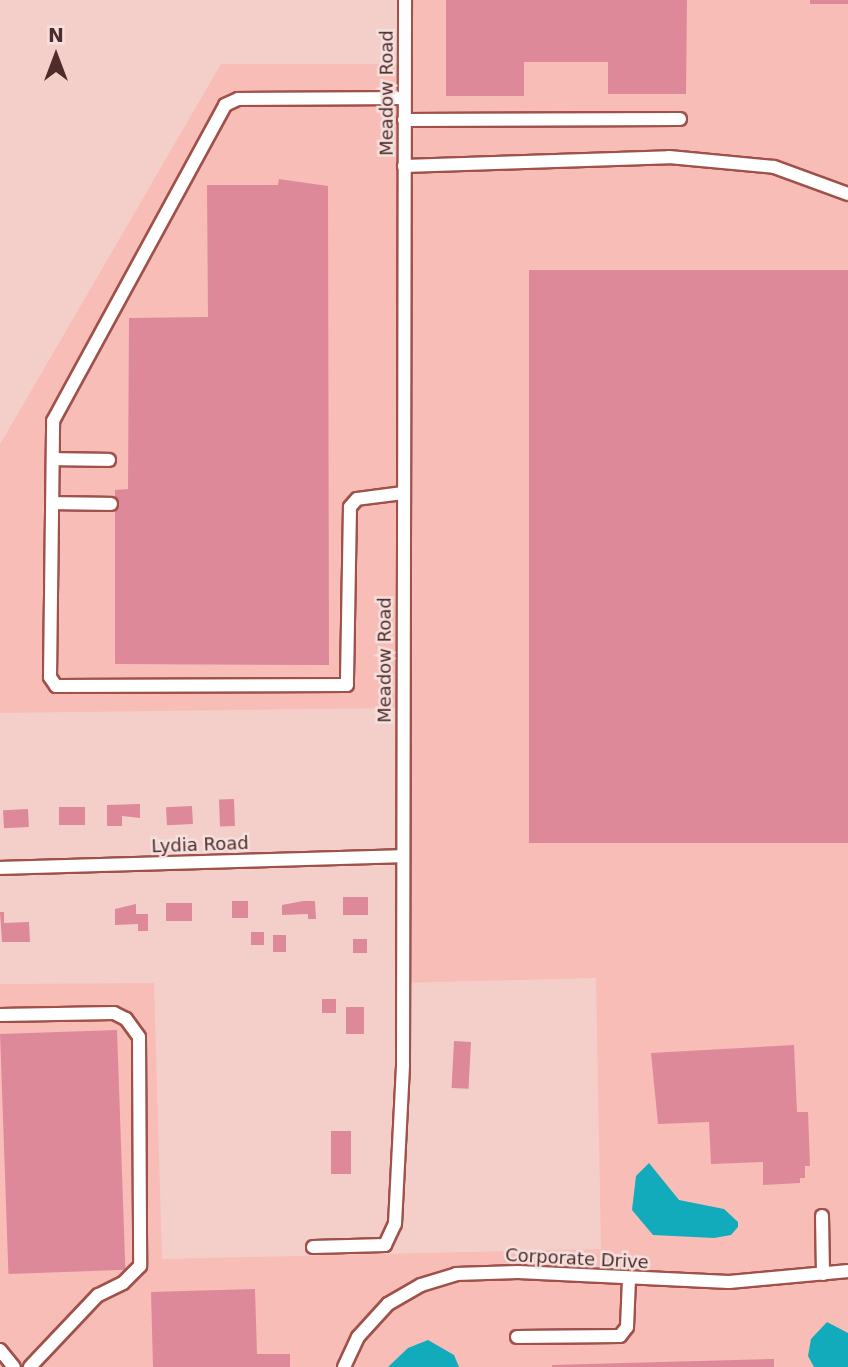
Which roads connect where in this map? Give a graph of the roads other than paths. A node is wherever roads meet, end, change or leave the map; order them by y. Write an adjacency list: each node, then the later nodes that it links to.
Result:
1 (405, 0): 2 (street, Meadow Road)
2 (404, 98): 4 (street, Meadow Road); 7 (street)
3 (680, 119): 4 (street)
4 (404, 120): 5 (street, Meadow Road)
5 (404, 166): 6 (street); 9 (street, Meadow Road)
6 (848, 194)
7 (54, 459): 8 (street); 10 (street)
8 (109, 460)
9 (403, 494): 10 (street); 12 (street, Meadow Road)
10 (53, 503): 11 (street)
11 (111, 504)
12 (402, 856): 13 (street, Lydia Road); 16 (street, Meadow Road)
13 (0, 868)
14 (0, 1015): 23 (street)
15 (822, 1216): 18 (street)
16 (313, 1247)
17 (848, 1271): 18 (street, Corporate Drive)
18 (823, 1274): 19 (street, Corporate Drive)
19 (629, 1280): 20 (street); 24 (street, Corporate Drive)
20 (517, 1337)
21 (0, 1350): 22 (street)
22 (14, 1367)
23 (30, 1367)
24 (344, 1367)

